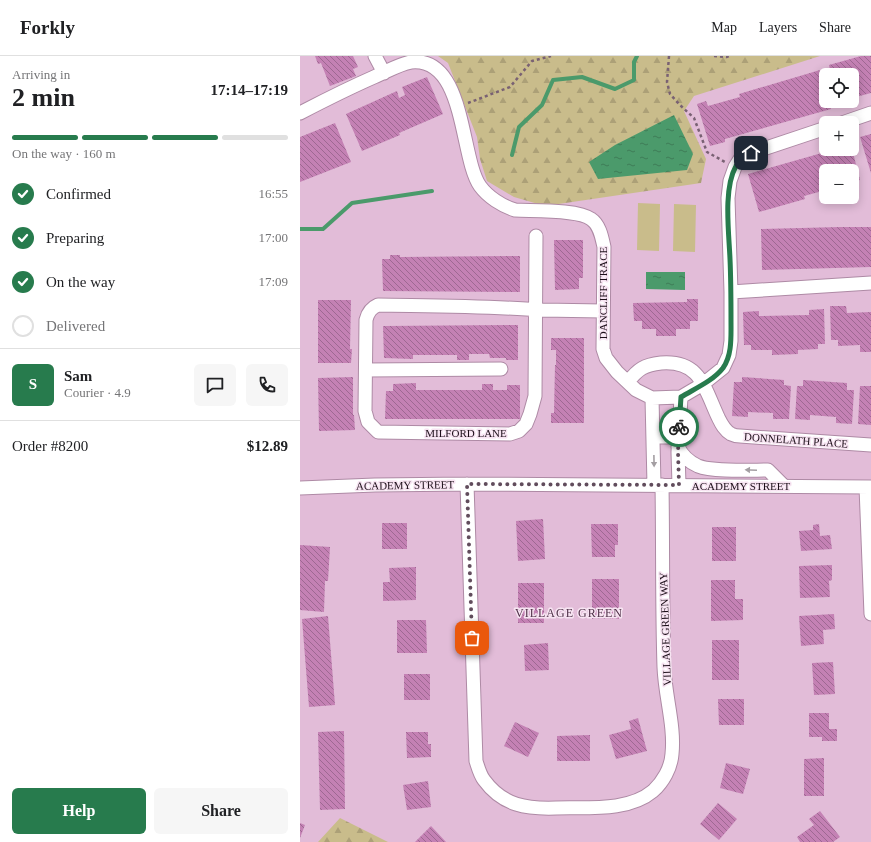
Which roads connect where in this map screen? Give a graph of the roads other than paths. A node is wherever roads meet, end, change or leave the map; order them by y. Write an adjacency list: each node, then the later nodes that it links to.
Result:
1 (376, 56): 2 (street)
2 (384, 72): 3 (street, DANCLIFF TRACE); 11 (street, DANCLIFF TRACE)
3 (300, 113)
4 (871, 113): 5 (street)
5 (859, 117)
6 (819, 130): 9 (street)
7 (536, 236): 10 (street, MILFORD LANE)
8 (871, 283): 9 (street)
9 (731, 292): 15 (street)
10 (536, 309): 11 (street, MILFORD LANE); 13 (street, MILFORD LANE); 13 (street, MILFORD LANE)
11 (603, 311): 14 (street, DANCLIFF TRACE)
12 (501, 369): 13 (street)
13 (366, 370)
14 (628, 382): 15 (street, DONNELATH PLACE); 17 (street, DANCLIFF TRACE)
15 (703, 384): 16 (street); 20 (street, DONNELATH PLACE)
16 (681, 397): 17 (street); 19 (street)
17 (652, 398): 18 (street)
18 (653, 437): 19 (street); 22 (street, one-way to 22)
19 (678, 442): 23 (street); 24 (street, one-way to 19)
20 (871, 445)
21 (467, 484): 22 (street, ACADEMY STREET); 22 (street, VILLAGE GREEN WAY); 26 (street, ACADEMY STREET)
22 (658, 485): 23 (street, ACADEMY STREET)
23 (679, 485): 24 (street, ACADEMY STREET)
24 (784, 486): 25 (street, ACADEMY STREET)
25 (868, 487): 27 (street)
26 (300, 488)
27 (871, 599): 28 (street)
28 (871, 614)

